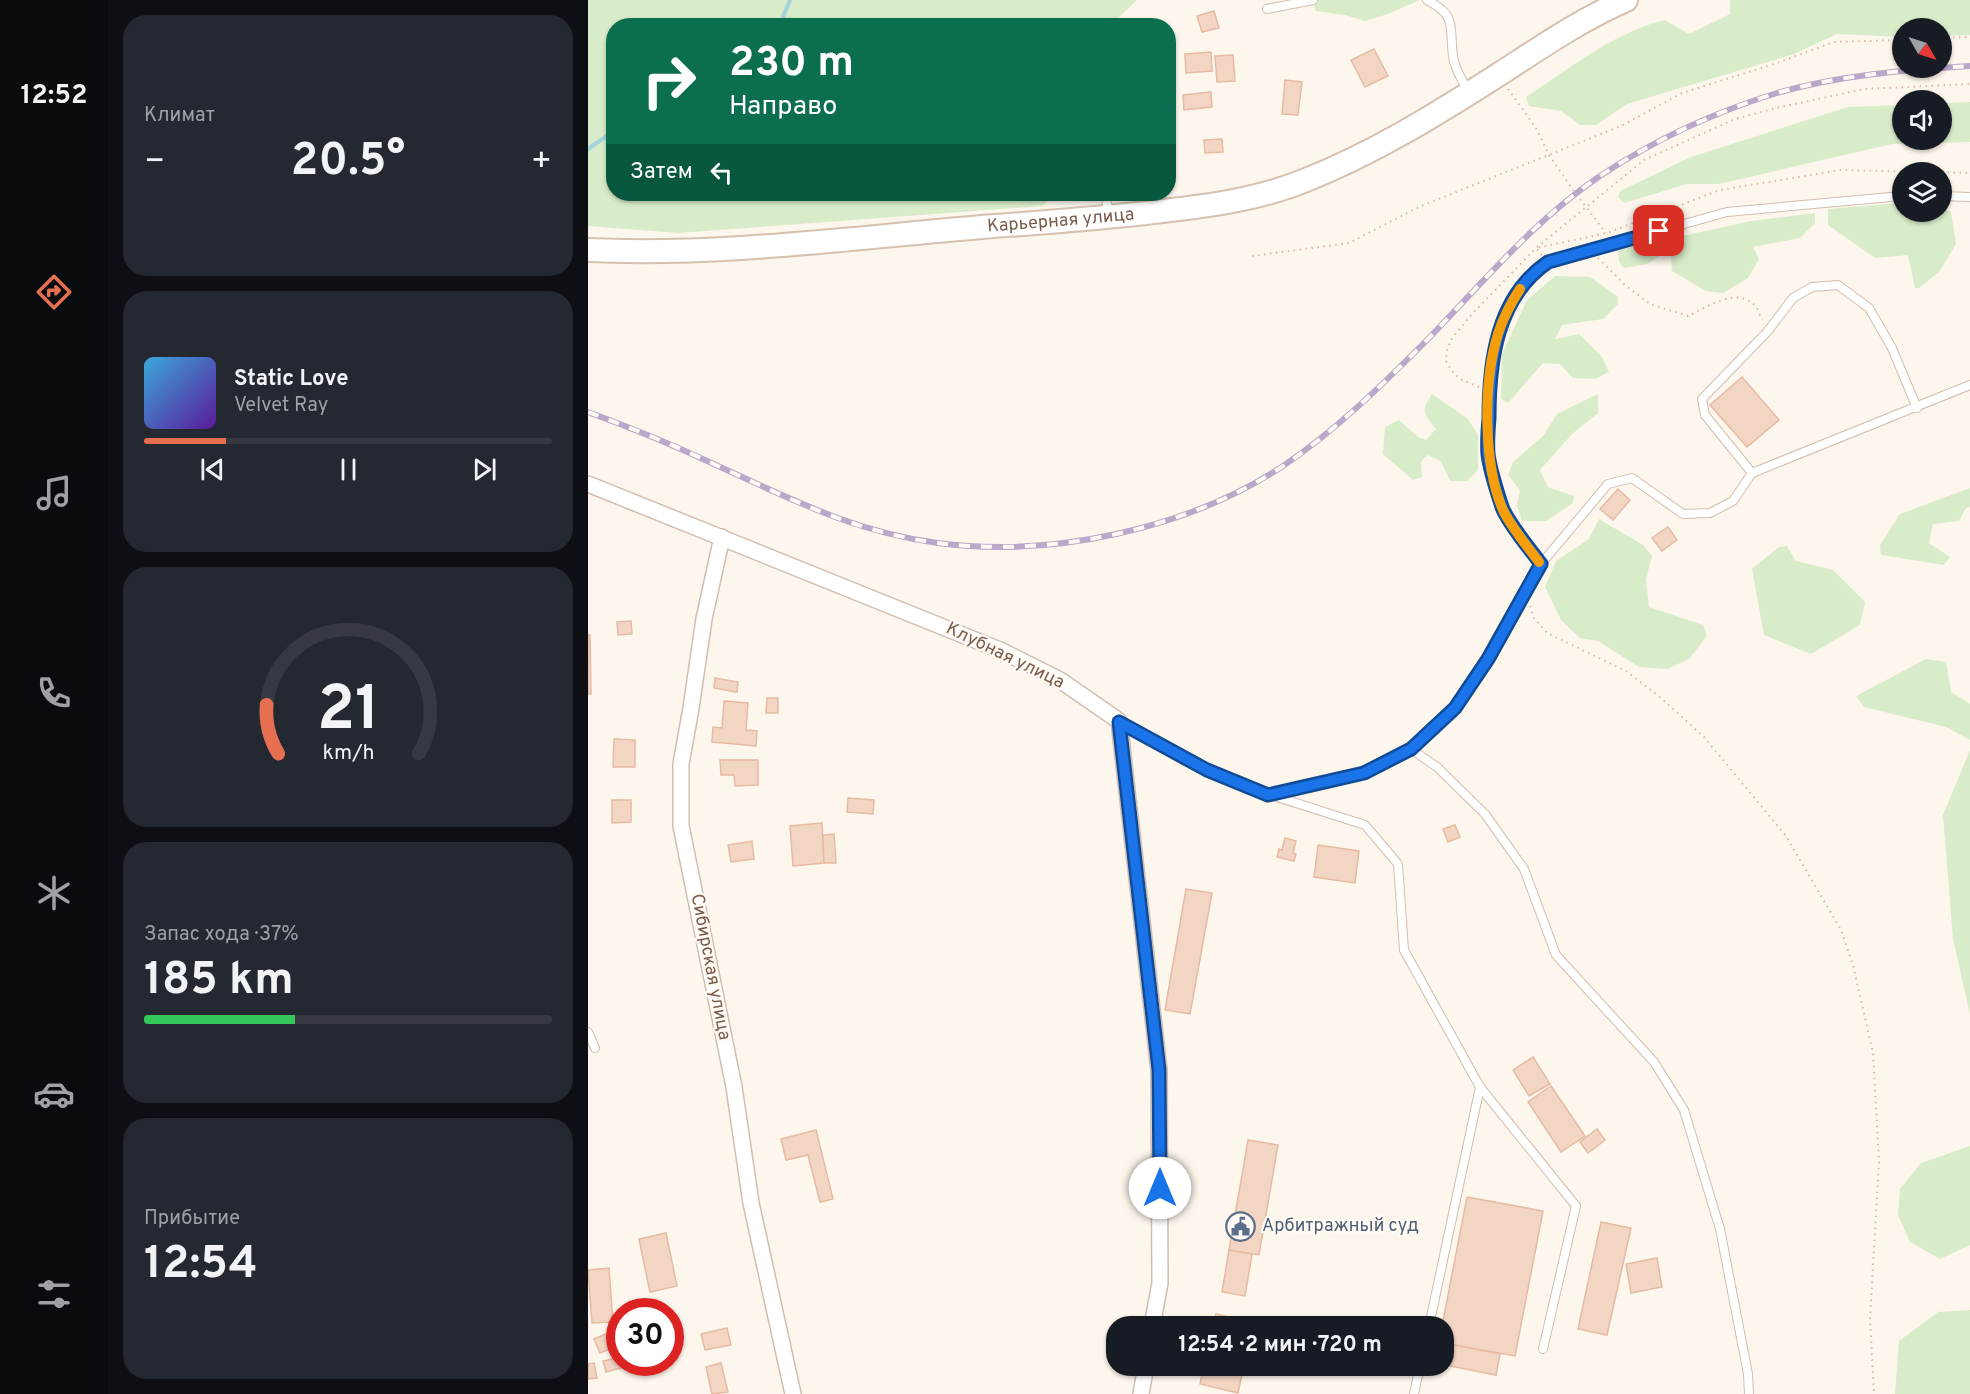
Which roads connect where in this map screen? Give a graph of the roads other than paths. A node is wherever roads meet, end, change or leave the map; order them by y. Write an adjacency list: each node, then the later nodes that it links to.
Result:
1 (1313, 0): 4 (lane)
2 (1427, 0): 5 (lane)
3 (1626, 0): 5 (main road, Карьерная улица)
4 (1267, 9)
5 (1468, 93): 10 (main road, Карьерная улица)
6 (1892, 196): 17 (lane)
7 (1952, 196): 8 (lane)
8 (1970, 197)
9 (1106, 201): 10 (lane)
10 (1109, 217): 11 (main road, Карьерная улица)
11 (588, 250)
12 (1970, 385): 13 (lane)
13 (1917, 408): 14 (lane); 14 (lane)
14 (1752, 473): 17 (lane)
15 (588, 484): 16 (street, Клубная улица)
16 (722, 537): 18 (street, Клубная улица); 29 (street, Сибирская улица)
17 (1541, 564): 19 (lane)
18 (1119, 722): 20 (lane); 24 (street)
19 (1411, 749): 20 (lane); 32 (lane)
20 (1268, 795): 23 (lane)
21 (588, 1032): 22 (lane)
22 (596, 1048)
23 (1480, 1087): 25 (lane); 26 (lane)
24 (1154, 1316)
25 (1431, 1316)
26 (1543, 1348)
27 (1144, 1376): 30 (street)
28 (1418, 1376): 31 (lane)
29 (794, 1394)
30 (1141, 1394)
31 (1414, 1394)
32 (1749, 1394)

